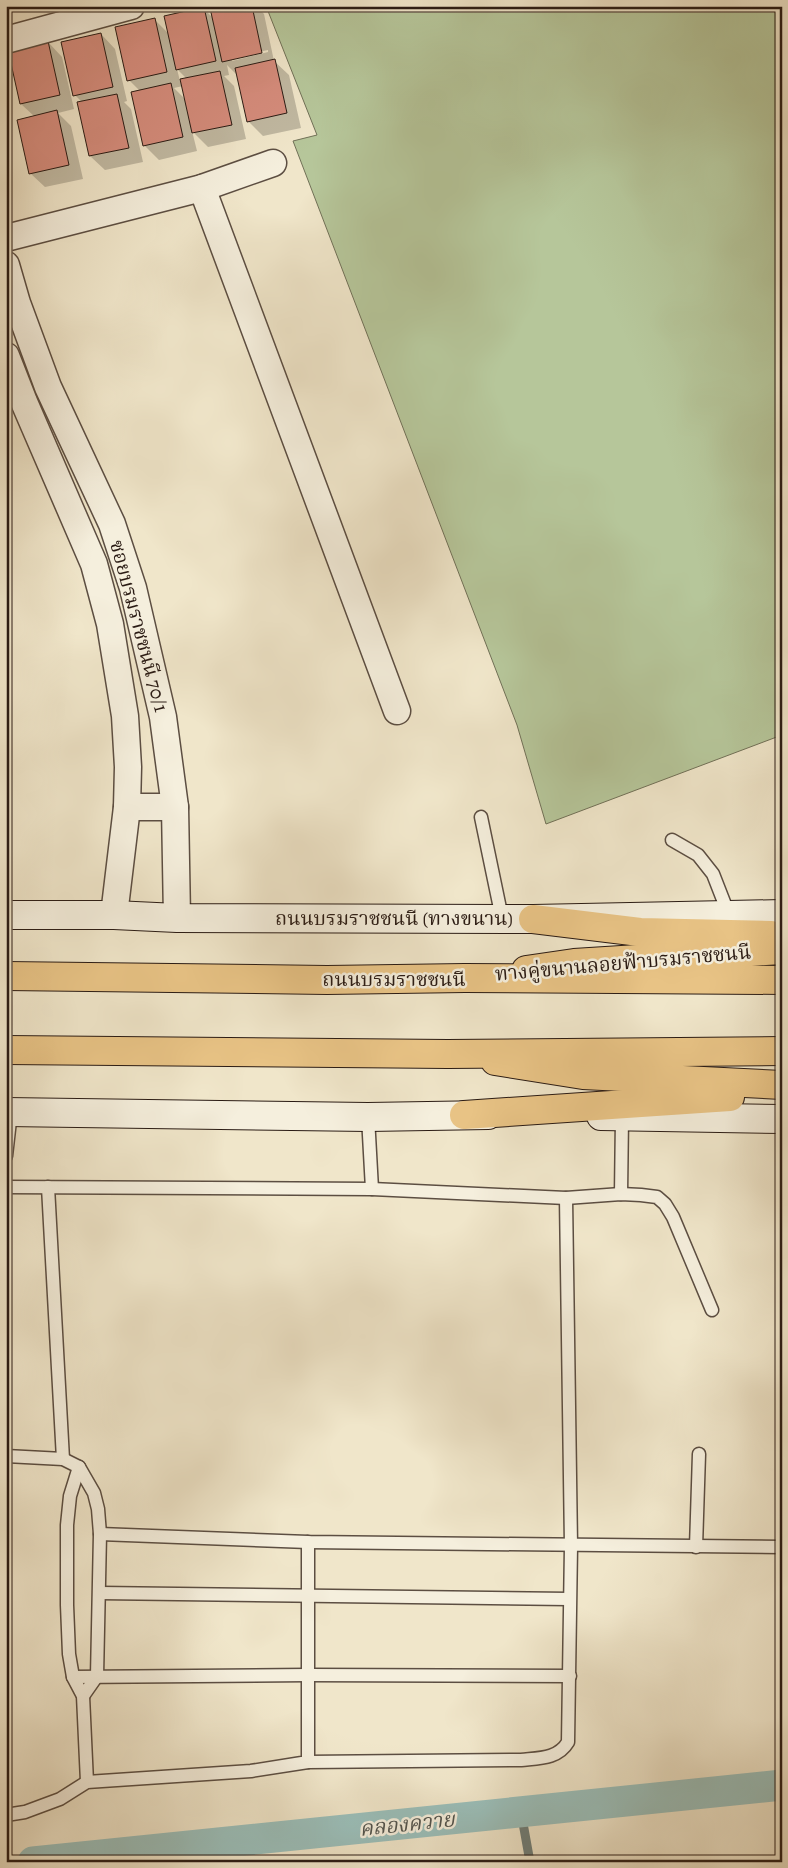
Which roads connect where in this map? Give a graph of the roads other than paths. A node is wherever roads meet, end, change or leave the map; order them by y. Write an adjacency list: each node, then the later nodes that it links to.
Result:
1 (131, 6): 2 (street)
2 (6, 40)
3 (273, 163): 4 (street)
4 (202, 188): 5 (street); 8 (street)
5 (6, 238)
6 (6, 265): 10 (street, ซอยบรมราชชนนี 70/1)
7 (6, 356): 9 (street, ซอยบรมราชชนนี 70/1)
8 (398, 710)
9 (127, 807): 10 (street); 15 (street, ซอยบรมราชชนนี 70/1)
10 (175, 807): 17 (street, ซอยบรมราชชนนี 70/1)
11 (481, 817): 18 (lane)
12 (672, 840): 16 (lane)
13 (782, 914): 16 (main road, ถนนบรมราชชนนี (ทางขนาน))
14 (6, 915): 15 (main road, ถนนบรมราชชนนี (ทางขนาน))
15 (114, 915): 17 (main road, ถนนบรมราชชนนี (ทางขนาน))
16 (728, 915): 19 (main road, ถนนบรมราชชนนี (ทางขนาน))
17 (177, 918): 18 (main road, ถนนบรมราชชนนี (ทางขนาน))
18 (502, 918): 19 (main road, ถนนบรมราชชนนี (ทางขนาน))
19 (533, 919): 20 (main road)
20 (782, 935)
21 (782, 950): 23 (main road, ทางคู่ขนานลอยฟ้าบรมราชชนนี)
22 (6, 976): 23 (main road, ถนนบรมราชชนนี)
23 (465, 978): 24 (main road, ถนนบรมราชชนนี)
24 (782, 980)
25 (6, 1050): 27 (main road)
26 (782, 1051): 27 (main road)
27 (448, 1054): 28 (main road)
28 (782, 1085)
29 (782, 1094): 31 (main road)
30 (9, 1112): 32 (main road); 35 (lane)
31 (464, 1115): 32 (main road); 33 (main road)
32 (368, 1117): 38 (lane)
33 (622, 1117): 34 (main road); 39 (lane)
34 (782, 1119)
35 (6, 1156)
36 (6, 1187): 37 (lane)
37 (48, 1187): 38 (lane); 44 (lane)
38 (372, 1189): 40 (lane)
39 (621, 1194): 40 (lane); 41 (lane)
40 (566, 1198): 48 (lane)
41 (712, 1310)
42 (699, 1454): 49 (lane)
43 (6, 1456): 44 (lane)
44 (63, 1459): 45 (lane)
45 (79, 1467): 46 (lane); 57 (lane)
46 (100, 1534): 47 (lane); 51 (lane)
47 (308, 1542): 48 (lane); 52 (lane)
48 (571, 1546): 49 (lane); 53 (lane)
49 (696, 1547): 50 (lane)
50 (782, 1547)
51 (100, 1593): 52 (lane); 55 (lane)
52 (309, 1596): 53 (lane); 54 (lane)
53 (570, 1599): 56 (lane)
54 (308, 1675): 55 (lane); 56 (lane); 59 (lane)
55 (97, 1676): 57 (lane); 58 (lane)
56 (570, 1676): 59 (lane)
57 (73, 1677): 58 (lane)
58 (83, 1696): 60 (lane)
59 (308, 1762): 60 (lane)
60 (87, 1782): 61 (lane)
61 (6, 1815)

